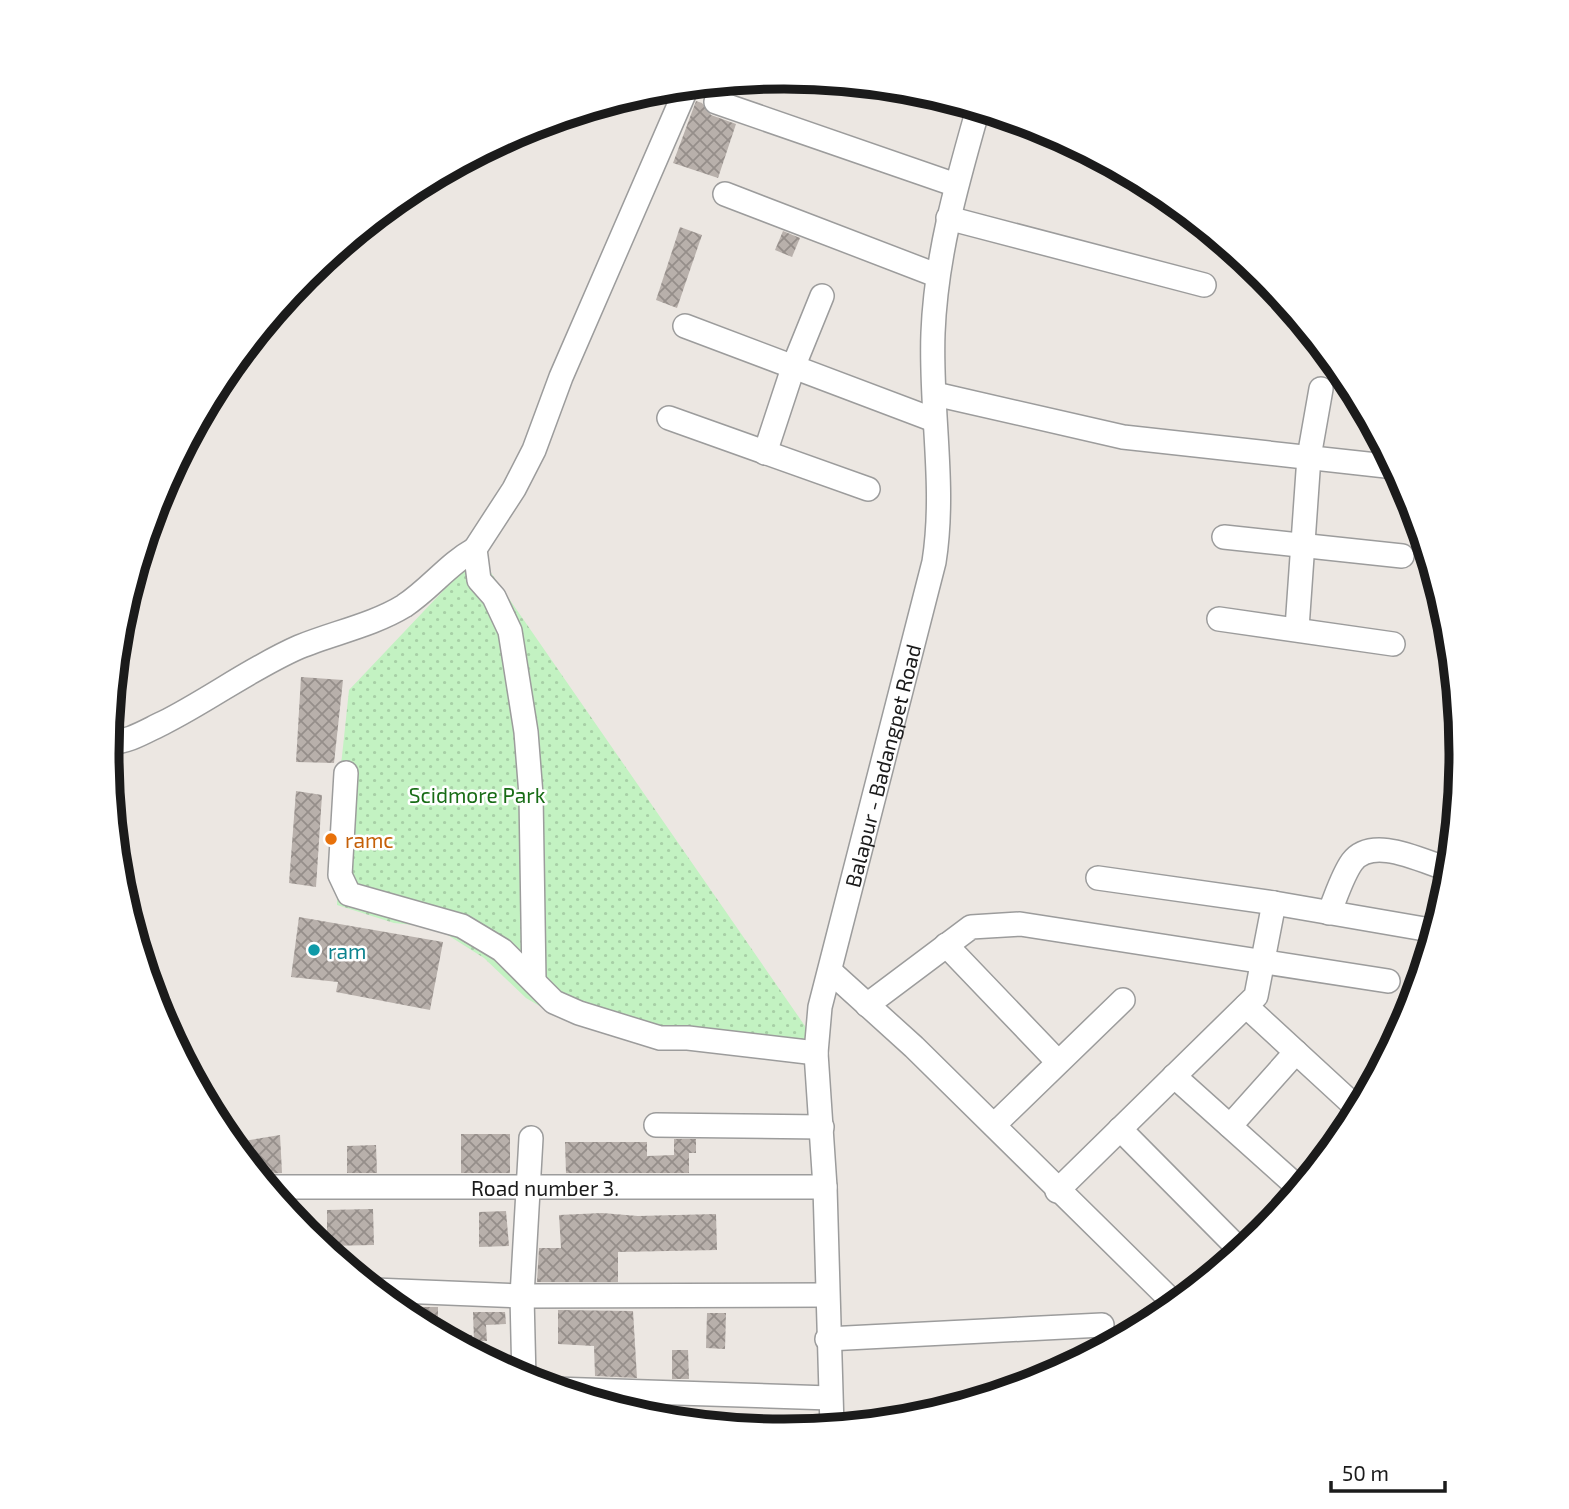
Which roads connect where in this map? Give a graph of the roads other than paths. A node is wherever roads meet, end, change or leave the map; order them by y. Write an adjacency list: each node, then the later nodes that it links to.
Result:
1 (682, 98): 22 (street)
2 (716, 102): 4 (street)
3 (975, 118): 4 (street, Balapur - Badangpet Road)
4 (956, 185): 6 (street, Balapur - Badangpet Road)
5 (725, 194): 7 (street)
6 (948, 218): 7 (street, Balapur - Badangpet Road); 8 (street)
7 (936, 275): 13 (street, Balapur - Badangpet Road)
8 (1204, 285)
9 (822, 296): 11 (street)
10 (685, 326): 11 (street)
11 (794, 365): 15 (street); 16 (street)
12 (1321, 389): 17 (street)
13 (935, 394): 15 (street, Balapur - Badangpet Road); 17 (street)
14 (669, 418): 16 (street)
15 (934, 419): 36 (street, Balapur - Badangpet Road)
16 (765, 453): 19 (street)
17 (1309, 457): 18 (street); 21 (street)
18 (1384, 466)
19 (868, 489)
20 (1224, 537): 21 (street)
21 (1302, 544): 23 (street); 25 (street)
22 (477, 545): 27 (street); 37 (street)
23 (1402, 556)
24 (1219, 618): 25 (street)
25 (1297, 628): 26 (street)
26 (1393, 644)
27 (120, 741)
28 (346, 773): 37 (street)
29 (1440, 867): 32 (street)
30 (1098, 878): 31 (street)
31 (1274, 903): 32 (street); 35 (street)
32 (1329, 913): 33 (street)
33 (1426, 929)
34 (946, 945): 35 (street); 40 (street); 44 (street)
35 (1263, 961): 38 (street); 41 (street)
36 (830, 971): 40 (street); 43 (street, Balapur - Badangpet Road)
37 (534, 981): 43 (street)
38 (1388, 981)
39 (1123, 1000): 44 (street)
40 (867, 1004): 48 (street)
41 (1245, 1006): 42 (street); 45 (street)
42 (1296, 1052): 46 (street); 49 (street)
43 (816, 1053): 50 (street, Balapur - Badangpet Road)
44 (1058, 1062): 48 (street)
45 (1174, 1076): 49 (street); 51 (street)
46 (1351, 1103)
47 (656, 1125): 50 (street)
48 (994, 1125): 57 (street)
49 (1230, 1126): 53 (street)
50 (822, 1127): 56 (street, Balapur - Badangpet Road)
51 (1120, 1129): 57 (street); 58 (street)
52 (531, 1138): 55 (street)
53 (1293, 1183)
54 (279, 1187): 55 (street, Road number 3.)
55 (530, 1188): 56 (street, Road number 3.); 61 (street)
56 (825, 1188): 60 (street, Balapur - Badangpet Road)
57 (1057, 1191): 62 (street)
58 (1234, 1245)
59 (392, 1291): 61 (street)
60 (826, 1295): 61 (street); 64 (street, Balapur - Badangpet Road)
61 (522, 1296): 65 (street)
62 (1168, 1297)
63 (1102, 1325): 64 (street)
64 (827, 1339): 67 (street, Balapur - Badangpet Road)
65 (524, 1366)
66 (591, 1390): 67 (street)
67 (830, 1398): 68 (street, Balapur - Badangpet Road)
68 (831, 1418)

